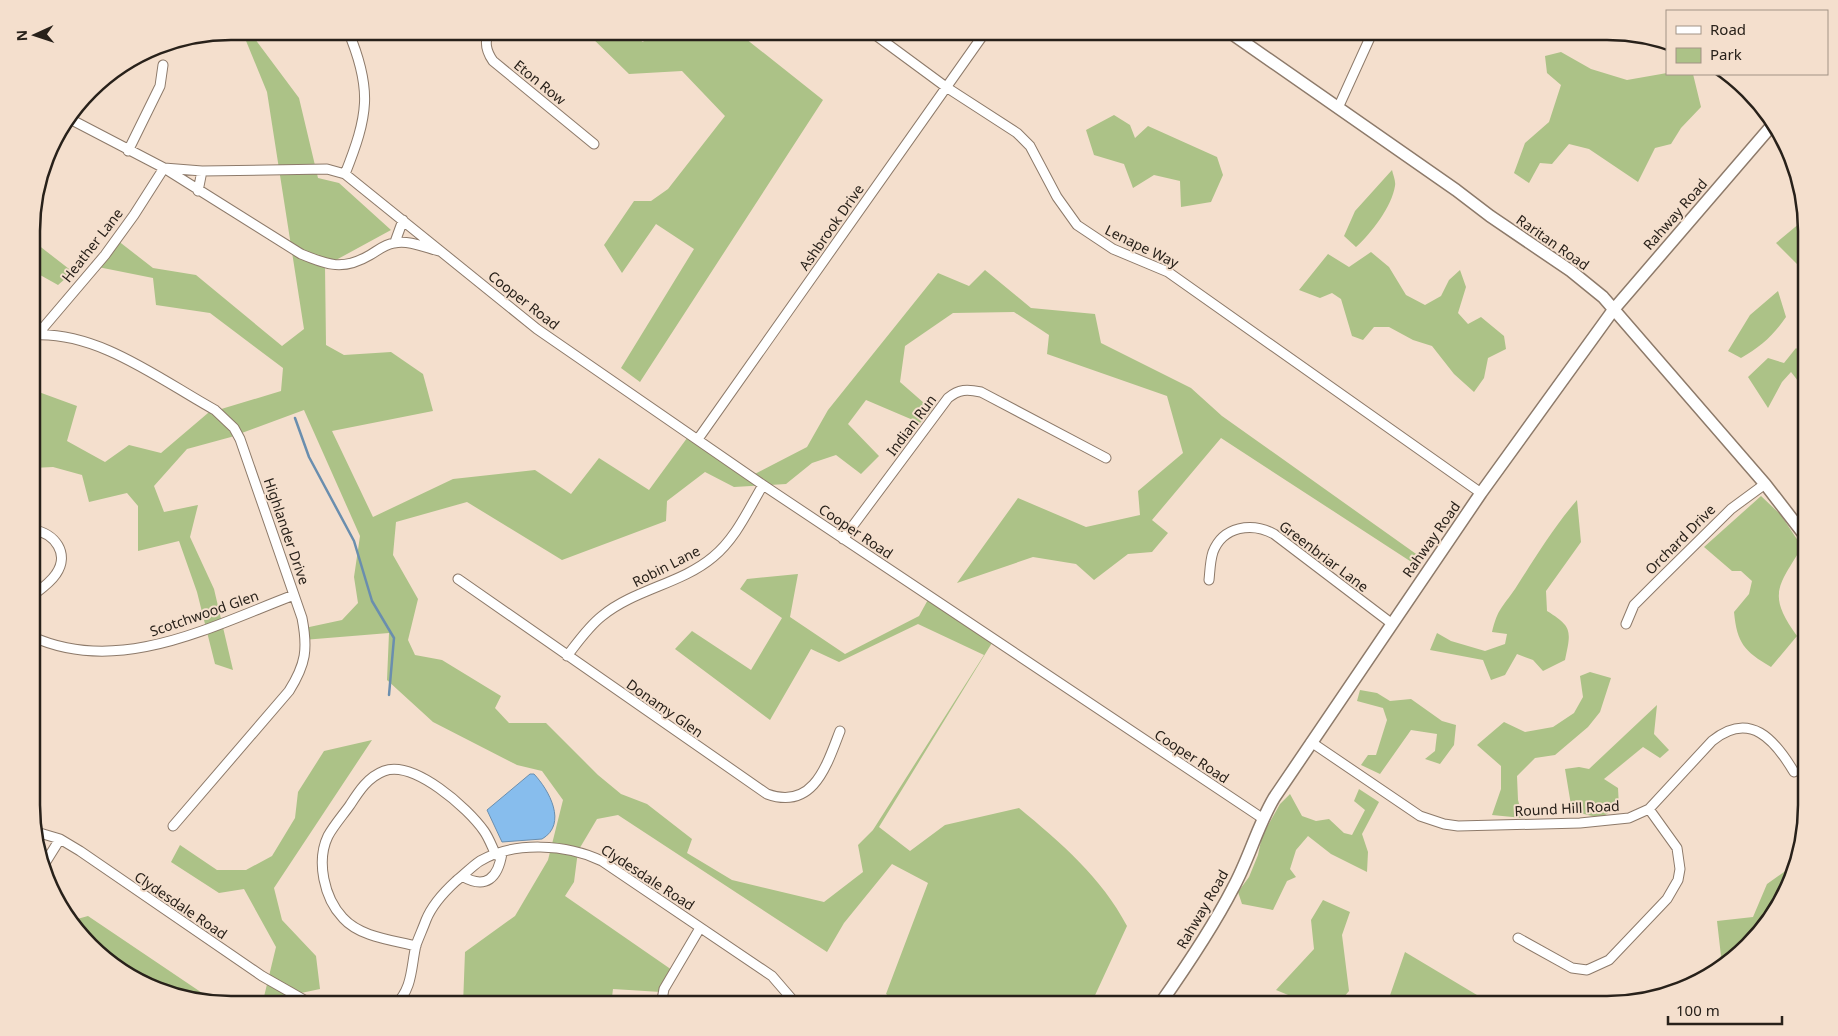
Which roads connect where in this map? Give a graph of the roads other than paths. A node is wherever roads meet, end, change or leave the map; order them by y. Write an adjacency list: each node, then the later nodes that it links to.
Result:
1 (352, 40): 16 (street)
2 (486, 40): 12 (street, Eton Row)
3 (882, 40): 8 (street, Lenape Way)
4 (980, 40): 8 (street, Ashbrook Drive)
5 (1241, 40): 9 (street, Raritan Road)
6 (1369, 40): 9 (street)
7 (163, 66): 13 (street)
8 (946, 88): 24 (street, Ashbrook Drive); 28 (street, Lenape Way)
9 (1338, 108): 21 (street, Raritan Road)
10 (75, 122): 13 (street, Cooper Road)
11 (1768, 129): 21 (street, Rahway Road)
12 (594, 144)
13 (128, 151): 14 (street, Cooper Road)
14 (164, 168): 15 (street, Cooper Road); 17 (street, Cooper Road); 22 (street, Heather Lane)
15 (202, 172): 16 (street, Cooper Road); 17 (street)
16 (345, 174): 18 (street, Cooper Road)
17 (198, 191): 19 (street, Cooper Road)
18 (402, 220): 19 (street); 20 (street, Cooper Road)
19 (395, 242): 20 (street, Cooper Road)
20 (444, 253): 24 (street, Cooper Road)
21 (1614, 309): 26 (street, Raritan Road); 28 (street, Rahway Road)
22 (40, 329)
23 (40, 335): 35 (street, Highlander Drive)
24 (698, 439): 27 (street, Cooper Road)
25 (1106, 458): 31 (street, Indian Run)
26 (1765, 484): 29 (street, Raritan Road); 37 (street, Orchard Drive)
27 (763, 485): 31 (street, Cooper Road); 39 (street, Robin Lane)
28 (1481, 493): 36 (street, Rahway Road)
29 (1798, 527)
30 (40, 532): 34 (street)
31 (843, 539): 44 (street, Cooper Road)
32 (458, 579): 39 (street, Donamy Glen)
33 (1209, 580): 36 (street, Greenbriar Lane)
34 (40, 589)
35 (294, 595): 38 (street, Scotchwood Glen); 45 (street, Highlander Drive)
36 (1391, 623): 41 (street, Rahway Road)
37 (1626, 624)
38 (40, 640)
39 (567, 656): 40 (street, Donamy Glen)
40 (840, 731)
41 (1311, 742): 43 (street, Round Hill Road); 44 (street, Rahway Road)
42 (1794, 772): 43 (street, Round Hill Road)
43 (1649, 809): 52 (street)
44 (1262, 818): 58 (street, Rahway Road)
45 (173, 826)
46 (43, 834): 47 (street, Clydesdale Road)
47 (60, 839): 49 (street); 54 (street, Clydesdale Road)
48 (499, 854): 50 (street, Clydesdale Road); 50 (street); 51 (street, Clydesdale Road); 53 (street)
49 (48, 858)
50 (462, 876): 53 (street, Clydesdale Road)
51 (700, 928): 56 (street); 57 (street, Clydesdale Road)
52 (1518, 938)
53 (416, 946): 55 (street, Clydesdale Road)
54 (297, 996)
55 (402, 996)
56 (663, 996)
57 (789, 996)
58 (1165, 996)

